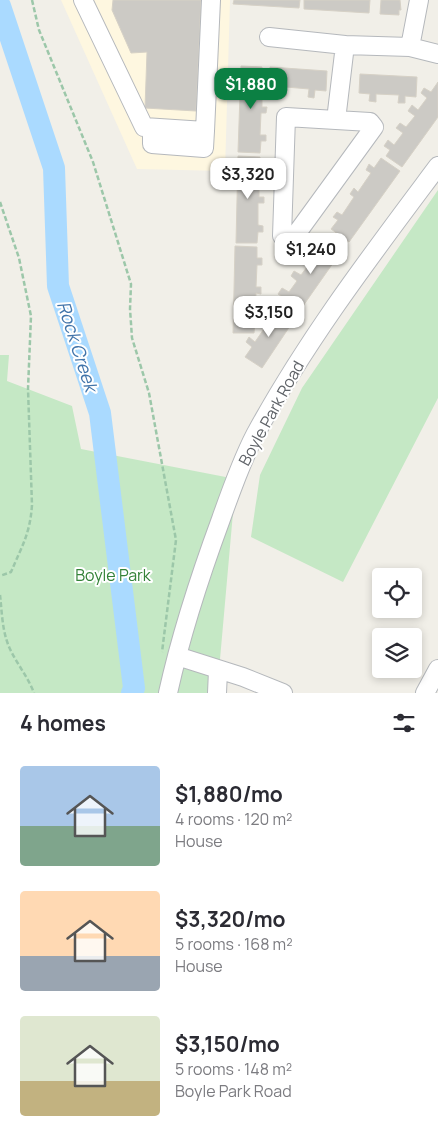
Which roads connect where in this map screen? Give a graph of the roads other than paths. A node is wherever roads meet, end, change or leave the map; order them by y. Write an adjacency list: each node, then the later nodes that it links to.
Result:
1 (83, 0): 2 (street)
2 (210, 0)
3 (419, 0): 6 (street)
4 (269, 37): 5 (street)
5 (345, 45): 6 (street); 8 (street)
6 (410, 47): 7 (street)
7 (438, 54)
8 (336, 120): 8 (street)
9 (438, 166): 10 (street, Boyle Park Road)
10 (169, 657): 12 (street); 13 (street, Boyle Park Road)
11 (438, 669): 16 (street)
12 (218, 671): 14 (street); 15 (street)
13 (168, 693)
14 (217, 693)
15 (283, 693)
16 (425, 693)

